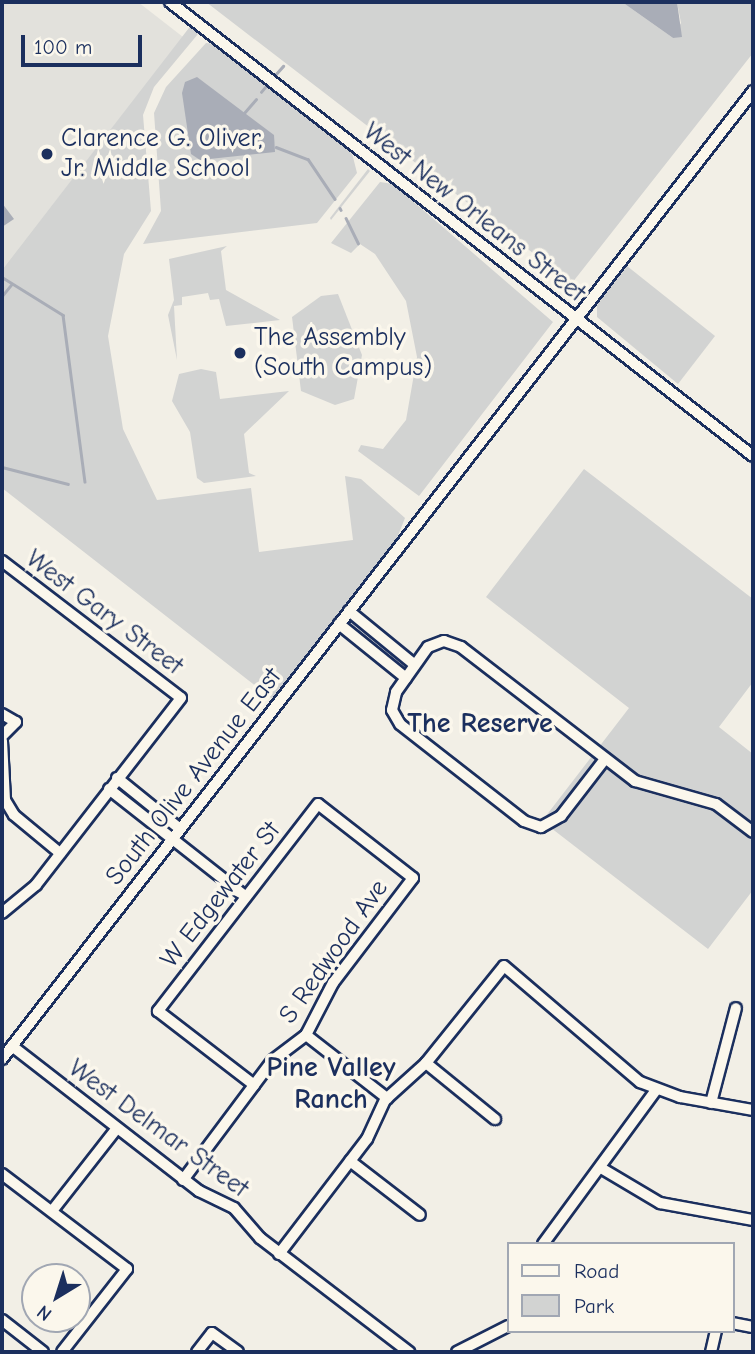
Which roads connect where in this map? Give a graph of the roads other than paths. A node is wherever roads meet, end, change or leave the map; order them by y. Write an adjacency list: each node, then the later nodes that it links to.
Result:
1 (170, 2): 3 (street, West New Orleans Street)
2 (753, 91): 3 (street)
3 (576, 319): 4 (street, West New Orleans Street); 6 (street, South Olive Avenue East)
4 (753, 456)
5 (2, 561): 13 (street, West Gary Street)
6 (349, 611): 7 (street, South Olive Avenue East); 8 (street)
7 (339, 624): 9 (street); 15 (street, South Olive Avenue East)
8 (415, 665): 9 (street); 12 (street)
9 (406, 678): 12 (street)
10 (2, 715): 11 (street)
11 (2, 738): 18 (street)
12 (605, 759): 16 (street)
13 (117, 779): 14 (street); 15 (street)
14 (109, 789): 17 (street); 18 (street)
15 (180, 829): 17 (street, South Olive Avenue East)
16 (753, 832)
17 (172, 839): 20 (street); 24 (street, South Olive Avenue East)
18 (60, 853): 21 (street)
19 (413, 878): 20 (street, W Edgewater St); 23 (street, S Redwood Ave)
20 (246, 897): 27 (street, W Edgewater St)
21 (2, 913)
22 (736, 1008): 30 (street)
23 (306, 1035): 27 (street, S Redwood Ave); 29 (street)
24 (12, 1046): 25 (street, South Olive Avenue East); 33 (street, West Delmar Street)
25 (2, 1059)
26 (426, 1063): 28 (street); 29 (street); 32 (street)
27 (254, 1085): 37 (street, S Redwood Ave)
28 (656, 1090): 30 (street); 35 (street)
29 (387, 1098): 34 (street)
30 (711, 1103): 31 (street)
31 (753, 1110)
32 (495, 1119)
33 (117, 1128): 37 (street, West Delmar Street); 38 (street)
34 (350, 1161): 39 (street); 42 (street)
35 (601, 1168): 40 (street); 41 (street)
36 (2, 1174): 38 (street)
37 (183, 1180): 42 (street, West Delmar Street)
38 (52, 1211): 49 (street)
39 (420, 1215)
40 (753, 1220)
41 (545, 1242)
42 (279, 1254): 52 (street, West Delmar Street)
43 (2, 1320): 48 (street)
44 (734, 1323): 46 (street)
45 (506, 1327): 53 (street)
46 (753, 1327)
47 (716, 1333): 54 (street)
48 (43, 1352)
49 (62, 1352)
50 (197, 1352): 51 (street)
51 (237, 1352)
52 (409, 1352)
53 (457, 1352)
54 (711, 1352)

